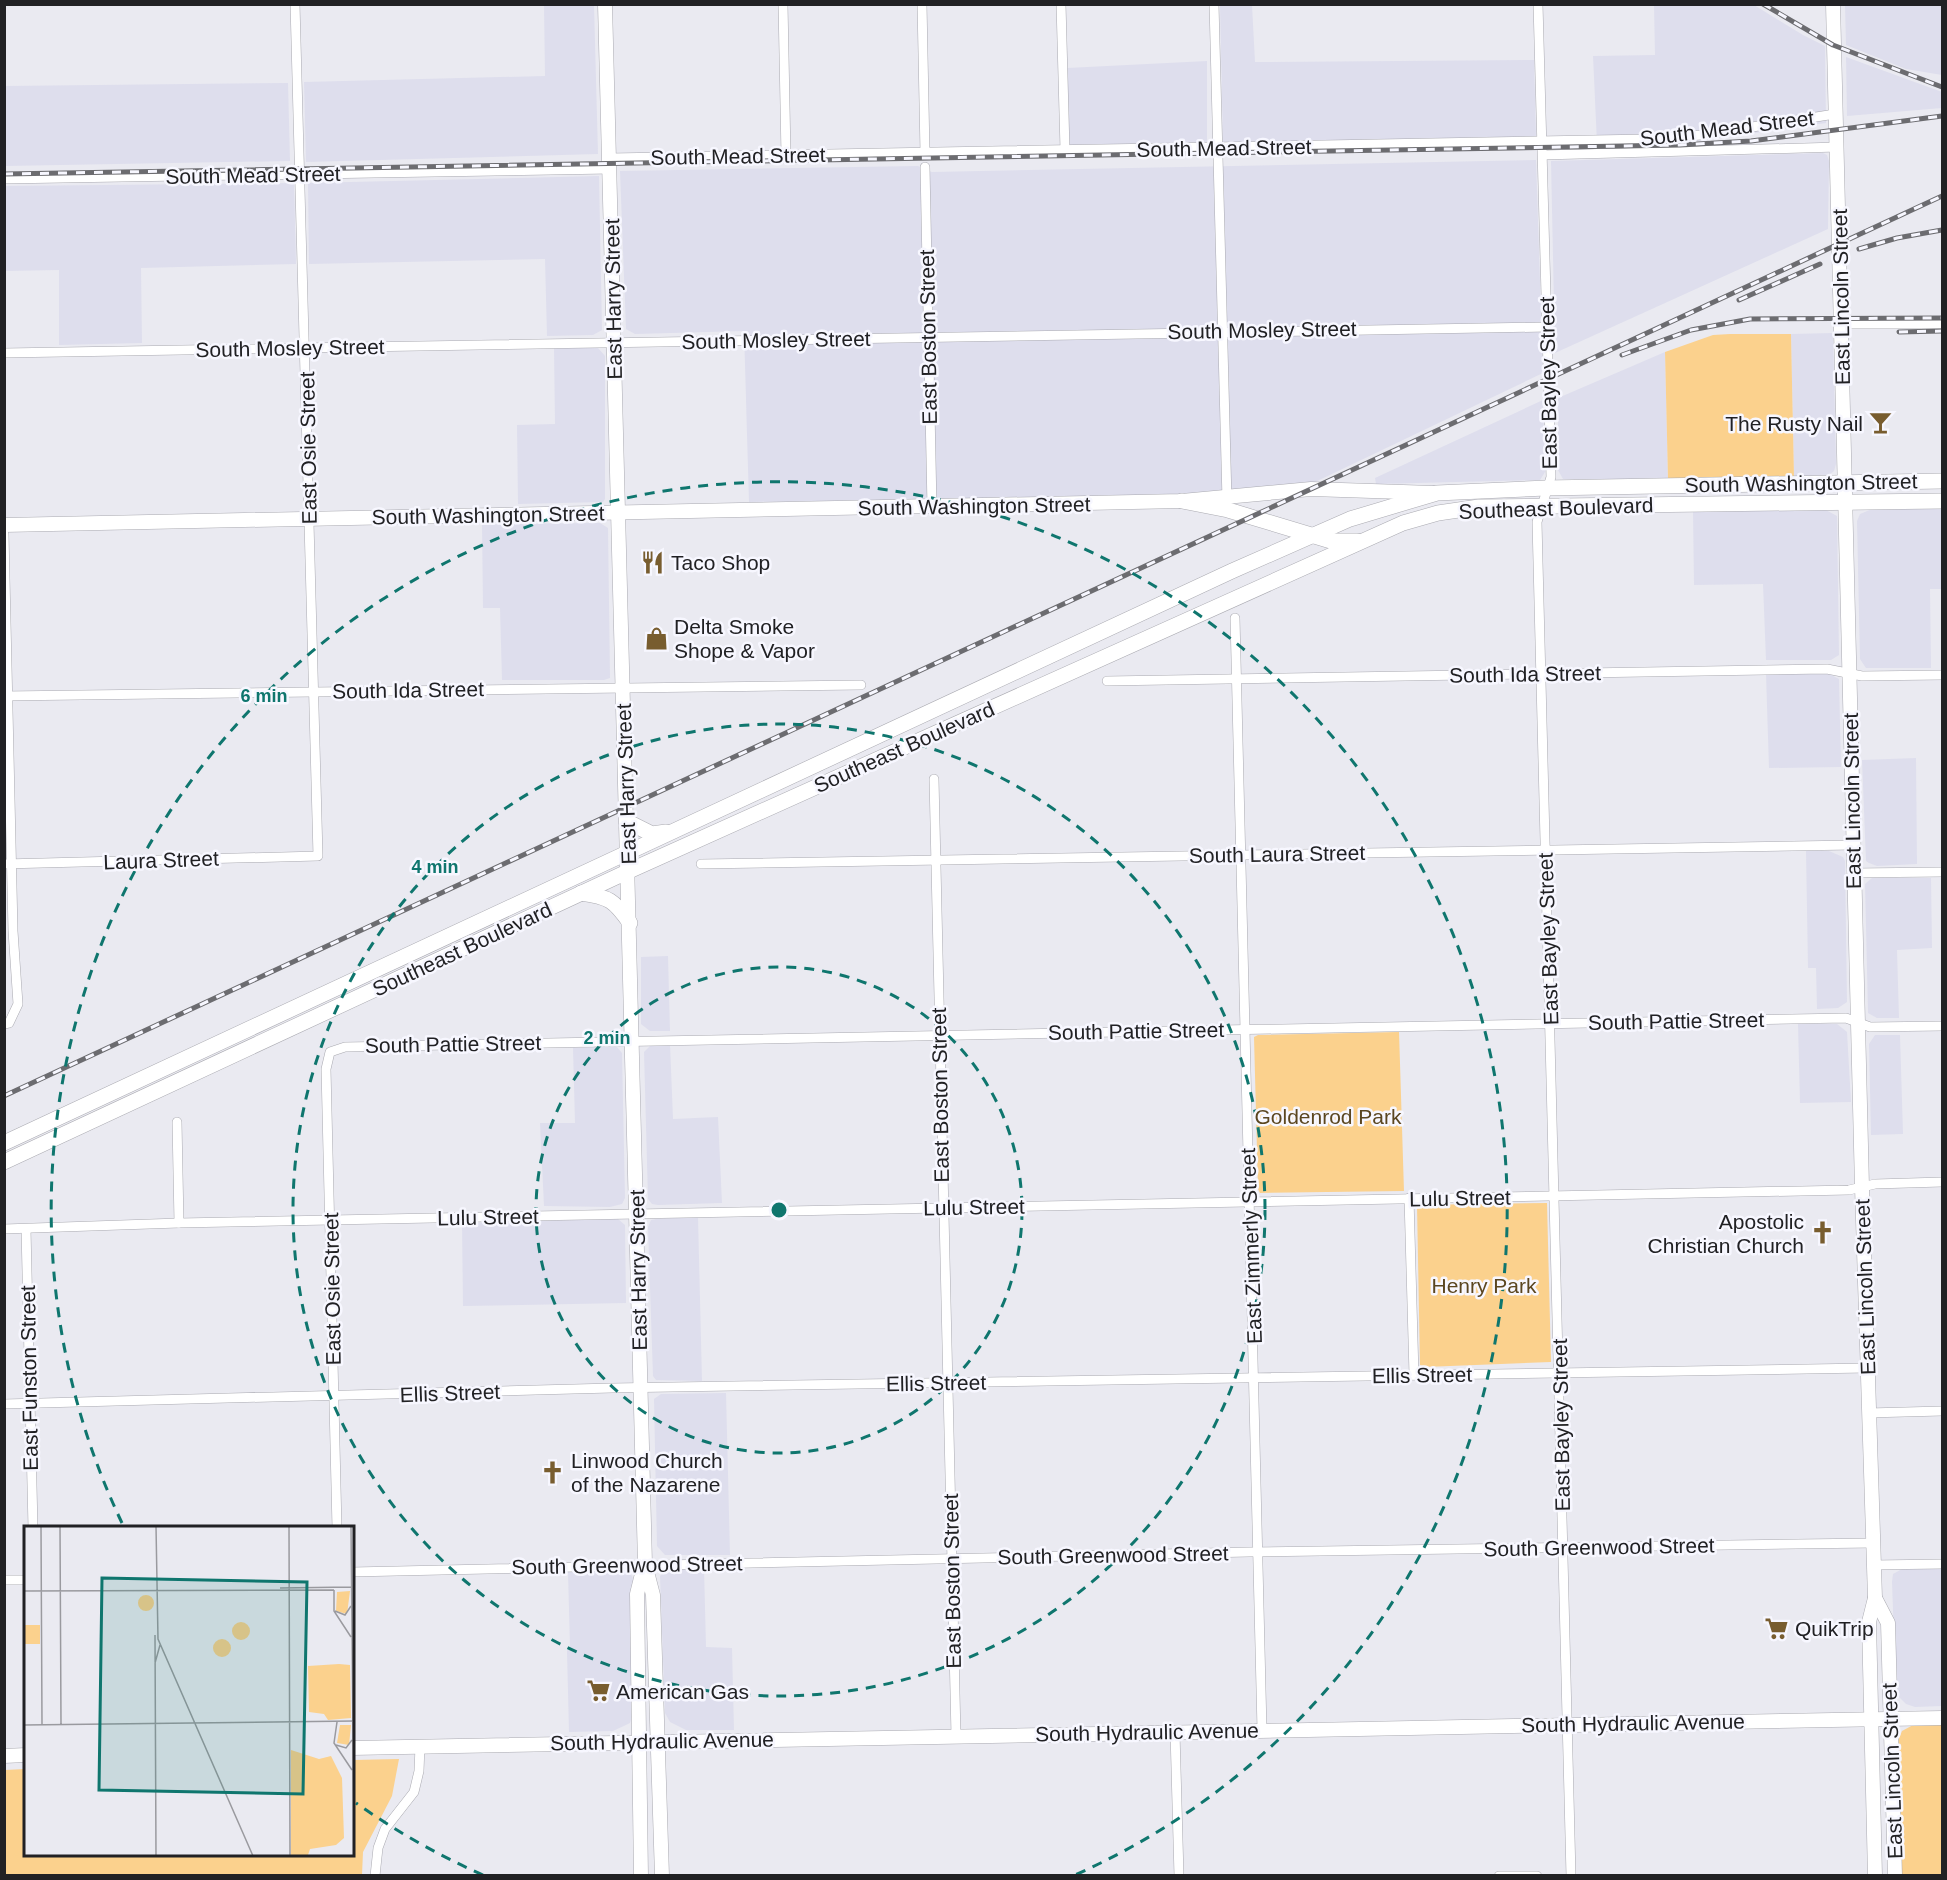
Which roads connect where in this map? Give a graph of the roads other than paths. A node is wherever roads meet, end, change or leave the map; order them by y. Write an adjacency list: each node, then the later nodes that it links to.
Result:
1 (295, 4): 19 (street, East Osie Street)
2 (606, 4): 17 (street, East Harry Street)
3 (783, 4): 16 (street)
4 (922, 4): 14 (street)
5 (1061, 4): 13 (street)
6 (1214, 4): 12 (street)
7 (1538, 4): 10 (street, East Bayley Street)
8 (1833, 4): 9 (street, East Lincoln Street)
9 (1835, 114): 10 (street, South Mead Street); 11 (street, East Lincoln Street)
10 (1542, 142): 12 (street, South Mead Street); 15 (street, East Bayley Street)
11 (1838, 147): 15 (street, South Mead Street); 21 (street, East Lincoln Street)
12 (1216, 148): 13 (street, South Mead Street); 24 (street)
13 (1065, 150): 14 (street, South Mead Street)
14 (925, 153): 16 (street, South Mead Street)
15 (1543, 155): 23 (street, East Bayley Street)
16 (786, 156): 17 (street, South Mead Street)
17 (610, 163): 19 (street, South Mead Street); 26 (street, East Harry Street)
18 (925, 167): 25 (street, East Boston Street)
19 (300, 174): 20 (street, South Mead Street); 27 (street, East Osie Street)
20 (4, 179)
21 (1842, 324): 22 (street); 30 (street, East Lincoln Street)
22 (1942, 324)
23 (1547, 327): 24 (street, South Mosley Street); 31 (street, East Bayley Street)
24 (1222, 330): 25 (street, South Mosley Street); 36 (street)
25 (928, 337): 26 (street, South Mosley Street); 37 (street, East Boston Street)
26 (614, 343): 27 (street, South Mosley Street); 39 (street, East Harry Street)
27 (306, 347): 28 (street, South Mosley Street); 40 (street, East Osie Street)
28 (4, 352)
29 (1942, 481): 30 (main road, South Washington Street)
30 (1844, 482): 31 (main road, South Washington Street); 35 (street, East Lincoln Street)
31 (1546, 488): 32 (main road, South Washington Street); 38 (street, East Bayley Street)
32 (1437, 493): 36 (street, South Washington Street); 43 (main road, Southeast Boulevard)
33 (1182, 501): 36 (main road); 37 (street, South Washington Street)
34 (1942, 501): 35 (main road, South Washington Street)
35 (1845, 502): 38 (main road, Southeast Boulevard); 46 (street, East Lincoln Street)
36 (1227, 503): 43 (main road)
37 (932, 507): 39 (street, South Washington Street)
38 (1541, 508): 44 (main road, Southeast Boulevard); 47 (street, East Bayley Street)
39 (618, 512): 40 (street, South Washington Street); 52 (street, East Harry Street)
40 (310, 518): 41 (street, South Washington Street); 53 (street, East Osie Street)
41 (4, 525)
42 (4, 534): 54 (street)
43 (1311, 535): 44 (main road); 57 (main road, Southeast Boulevard)
44 (1364, 541): 66 (main road, Southeast Boulevard)
45 (1235, 618): 49 (street, East Zimmerly Street)
46 (1849, 672): 47 (street, South Ida Street); 48 (street, South Ida Street); 58 (street, East Lincoln Street)
47 (1541, 674): 49 (street, South Ida Street); 59 (street, East Bayley Street)
48 (1942, 675)
49 (1236, 679): 50 (street, South Ida Street); 61 (street, East Zimmerly Street)
50 (1107, 681)
51 (861, 685): 52 (street, South Ida Street)
52 (622, 688): 53 (street, South Ida Street); 56 (street, East Harry Street)
53 (313, 692): 54 (street, South Ida Street); 62 (street, East Osie Street)
54 (7, 696): 64 (street)
55 (934, 779): 63 (street, East Boston Street)
56 (628, 822): 57 (main road); 60 (street, East Harry Street)
57 (675, 831): 60 (main road, Southeast Boulevard)
58 (1853, 845): 59 (street, South Laura Street); 68 (street, East Lincoln Street)
59 (1545, 850): 61 (street, South Laura Street); 72 (street, East Bayley Street)
60 (628, 853): 66 (street, East Harry Street); 80 (main road, Southeast Boulevard)
61 (1240, 855): 63 (street, South Laura Street); 75 (street, East Zimmerly Street)
62 (318, 856): 64 (street, Laura Street)
63 (934, 859): 65 (street, South Laura Street); 76 (street, East Boston Street)
64 (8, 864): 71 (street)
65 (701, 864)
66 (629, 871): 69 (main road, Southeast Boulevard); 70 (street, East Harry Street)
67 (1942, 872): 68 (street)
68 (1854, 873): 73 (street, East Lincoln Street)
69 (581, 893): 70 (main road); 81 (main road, Southeast Boulevard)
70 (630, 923): 77 (street, East Harry Street)
71 (7, 1023)
72 (1551, 1023): 73 (street, South Pattie Street); 75 (street, South Pattie Street); 84 (street, East Bayley Street)
73 (1858, 1023): 74 (street, South Pattie Street); 83 (street, East Lincoln Street)
74 (1942, 1026)
75 (1246, 1028): 76 (street, South Pattie Street); 86 (street, East Zimmerly Street)
76 (938, 1035): 77 (street, South Pattie Street); 87 (street, East Boston Street)
77 (632, 1040): 78 (street, South Pattie Street); 88 (street, East Harry Street)
78 (330, 1052): 89 (street, East Osie Street)
79 (177, 1122): 90 (street)
80 (4, 1143)
81 (4, 1162)
82 (1942, 1182): 83 (street, Lulu Street)
83 (1862, 1187): 84 (street, Lulu Street); 93 (street, East Lincoln Street)
84 (1556, 1197): 85 (street, Lulu Street); 94 (street, East Bayley Street)
85 (1409, 1198): 86 (street, Lulu Street); 95 (street)
86 (1250, 1202): 87 (street, Lulu Street); 96 (street, East Zimmerly Street)
87 (943, 1208): 88 (street, Lulu Street); 97 (street, East Boston Street)
88 (636, 1214): 89 (street, Lulu Street); 98 (street, East Harry Street)
89 (330, 1221): 90 (street, Lulu Street); 99 (street, East Osie Street)
90 (179, 1223): 91 (street, Lulu Street)
91 (26, 1228): 92 (street, Lulu Street); 101 (street, East Funston Street)
92 (4, 1229)
93 (1867, 1368): 94 (street, Ellis Street); 103 (street, East Lincoln Street)
94 (1560, 1373): 95 (street, Ellis Street); 107 (street, East Bayley Street)
95 (1414, 1375): 96 (street, Ellis Street)
96 (1255, 1378): 97 (street, Ellis Street); 108 (street, East Zimmerly Street)
97 (947, 1383): 98 (street, Ellis Street); 109 (street, East Boston Street)
98 (641, 1388): 99 (street, Ellis Street); 110 (street, East Harry Street)
99 (334, 1396): 101 (street, Ellis Street); 105 (street, East Osie Street)
100 (4, 1404): 101 (street, Ellis Street)
101 (30, 1404): 104 (street, East Funston Street)
102 (1942, 1412): 103 (street)
103 (1868, 1413): 106 (street, East Lincoln Street)
104 (33, 1526)
105 (337, 1526)
106 (1874, 1543): 107 (street, South Greenwood Street); 112 (street, East Lincoln Street)
107 (1564, 1548): 108 (street, South Greenwood Street); 120 (street, East Bayley Street)
108 (1259, 1552): 109 (street, South Greenwood Street); 121 (street, East Zimmerly Street)
109 (952, 1559): 110 (street, South Greenwood Street); 123 (street, East Boston Street)
110 (645, 1564): 113 (street, South Greenwood Street); 124 (street, East Harry Street); 125 (street, East Harry Street)
111 (1942, 1564): 112 (street)
112 (1874, 1565): 116 (street, East Lincoln Street)
113 (354, 1572)
114 (4, 1580): 115 (street)
115 (24, 1580)
116 (1875, 1598): 118 (street, East Lincoln Street); 119 (street, East Lincoln Street)
117 (1942, 1718): 119 (street, South Hydraulic Avenue)
118 (1870, 1719): 119 (street, South Hydraulic Avenue); 120 (street, South Hydraulic Avenue); 137 (street, East Lincoln Street)
119 (1890, 1719): 138 (street, East Lincoln Street)
120 (1567, 1724): 121 (street, South Hydraulic Avenue); 136 (street, East Bayley Street)
121 (1262, 1730): 122 (street, South Hydraulic Avenue)
122 (1175, 1732): 123 (street, South Hydraulic Avenue); 133 (street)
123 (956, 1736): 124 (street, South Hydraulic Avenue)
124 (658, 1741): 125 (street, South Hydraulic Avenue); 132 (street, East Harry Street)
125 (637, 1742): 126 (street, South Hydraulic Avenue); 131 (street, East Harry Street)
126 (420, 1746): 127 (street, South Hydraulic Avenue); 130 (street)
127 (354, 1748)
128 (24, 1755): 129 (street)
129 (4, 1756)
130 (375, 1875)
131 (641, 1875)
132 (662, 1875)
133 (1179, 1875)
134 (1499, 1875): 135 (street)
135 (1537, 1875)
136 (1571, 1875)
137 (1875, 1875)
138 (1895, 1875)

